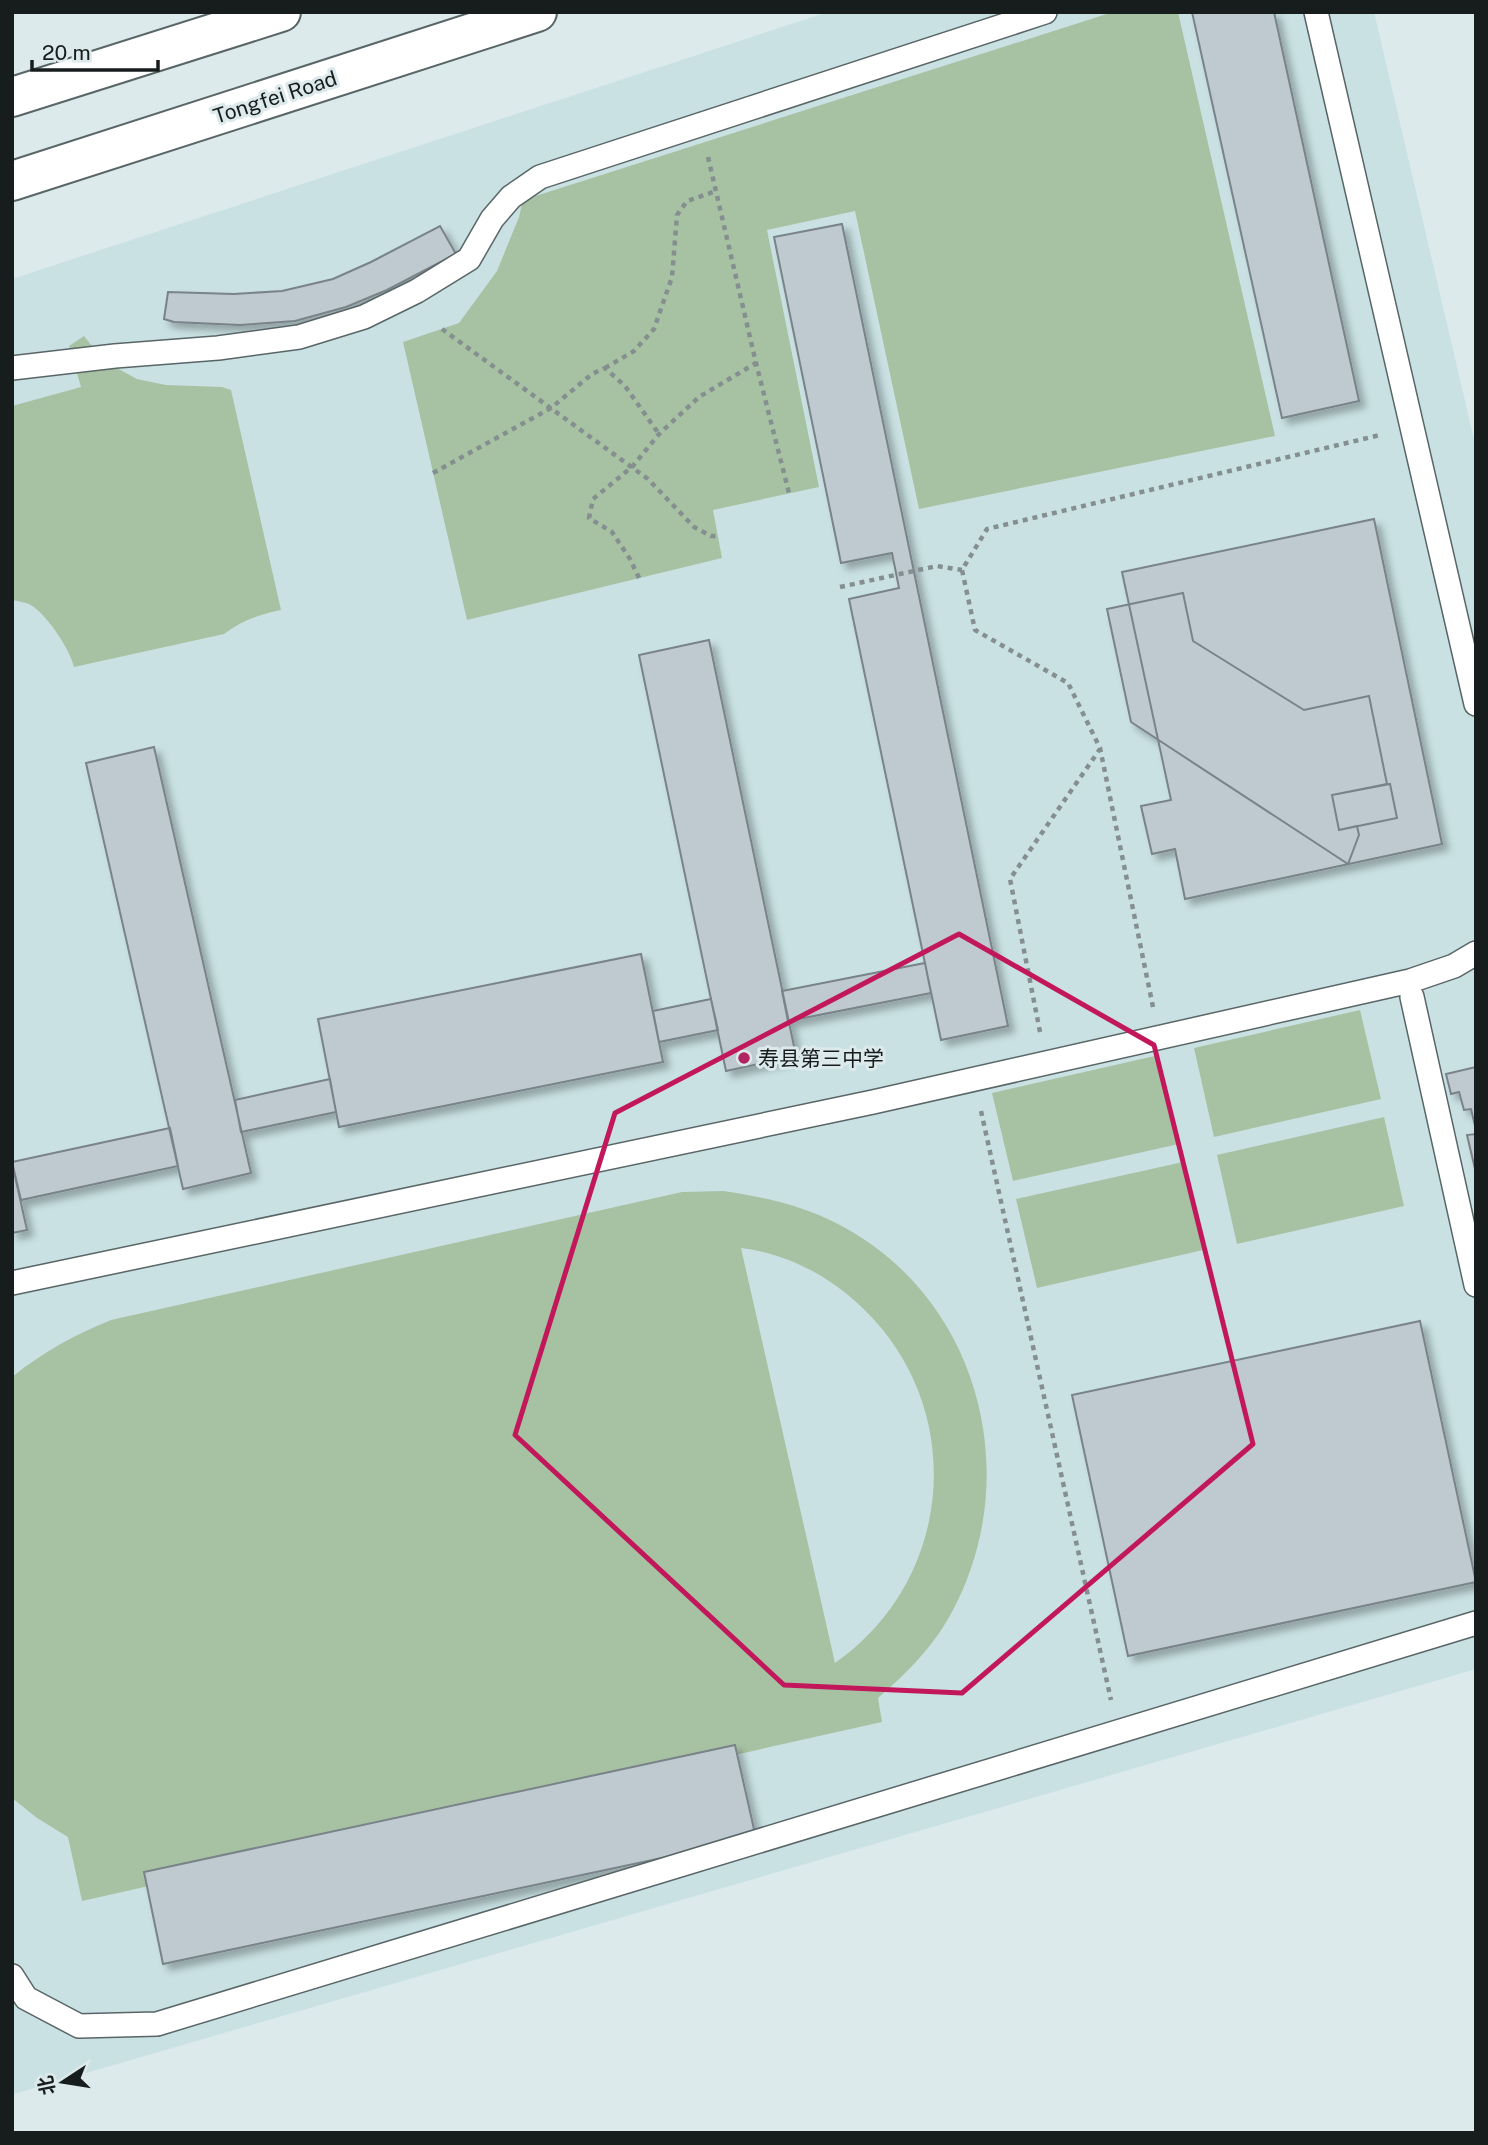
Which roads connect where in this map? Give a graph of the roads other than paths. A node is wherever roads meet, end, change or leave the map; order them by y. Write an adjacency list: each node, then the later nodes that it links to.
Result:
1 (281, 12): 5 (main road)
2 (537, 12): 6 (main road, Tongfei Road)
3 (1045, 12): 7 (lane)
4 (1316, 12): 8 (lane)
5 (12, 97)
6 (12, 181)
7 (12, 368)
8 (1476, 704)
9 (1476, 953): 11 (lane)
10 (1412, 998): 12 (lane)
11 (12, 1283)
12 (1476, 1285)
13 (1476, 1623): 14 (lane)
14 (12, 1976)

